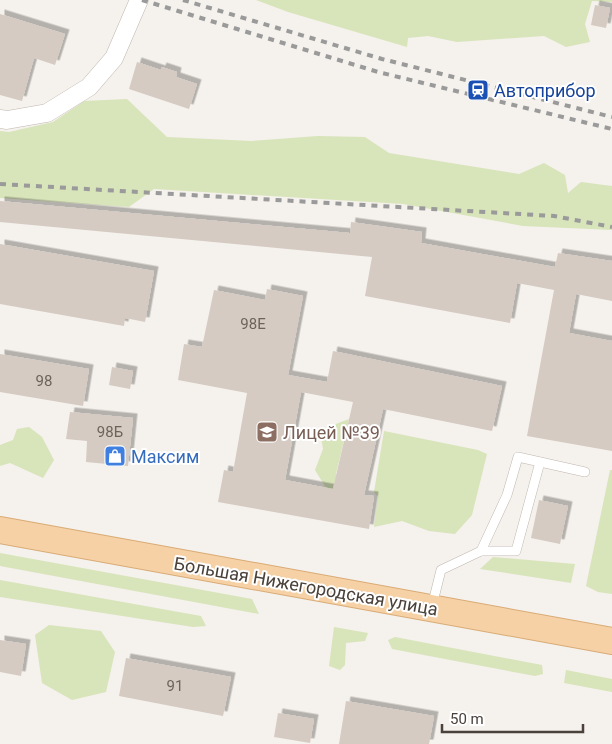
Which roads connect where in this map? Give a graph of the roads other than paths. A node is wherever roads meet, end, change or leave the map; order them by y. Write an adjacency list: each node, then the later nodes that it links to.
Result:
1 (139, 0): 2 (street)
2 (0, 119)
3 (540, 462): 4 (lane); 6 (lane); 6 (lane)
4 (585, 472)
5 (0, 530): 7 (main road, Большая Нижегородская улица)
6 (481, 551): 7 (lane)
7 (431, 608): 8 (main road, Большая Нижегородская улица)
8 (612, 642)

